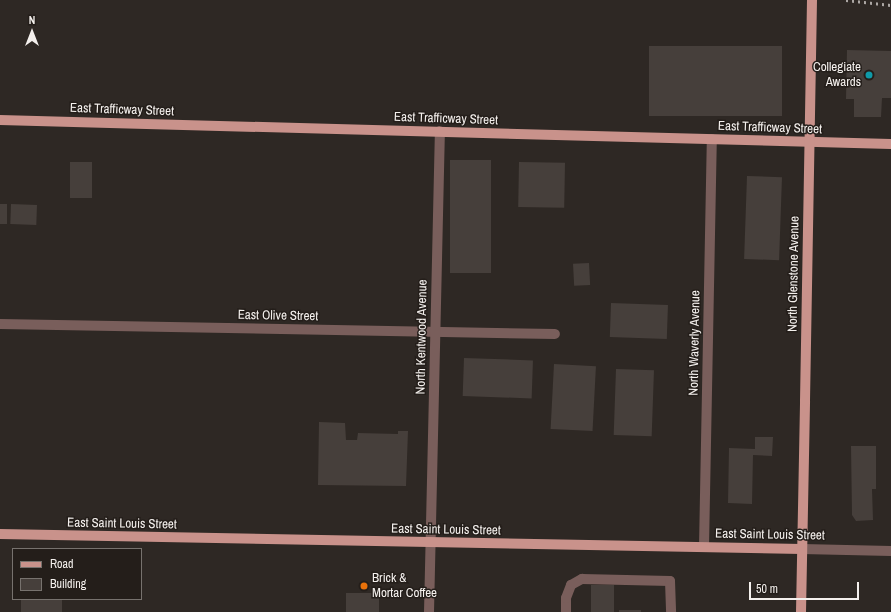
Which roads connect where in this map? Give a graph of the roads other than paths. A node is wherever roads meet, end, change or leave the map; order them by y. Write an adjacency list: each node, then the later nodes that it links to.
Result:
1 (812, 0): 12 (main road, North Glenstone Avenue, bridge)
2 (0, 120): 3 (main road, East Trafficway Street)
3 (440, 131): 4 (main road, East Trafficway Street); 7 (street, North Kentwood Avenue)
4 (712, 139): 5 (main road, East Trafficway Street); 11 (street, North Waverly Avenue)
5 (891, 144)
6 (0, 324): 7 (street, East Olive Street)
7 (435, 332): 8 (street, East Olive Street); 10 (street, North Kentwood Avenue)
8 (555, 334)
9 (0, 534): 10 (main road, East Saint Louis Street)
10 (430, 542): 11 (main road, East Saint Louis Street); 14 (street, North Kentwood Avenue)
11 (704, 547): 12 (main road, East Saint Louis Street)
12 (802, 549): 13 (street, East Saint Louis Street); 17 (main road, North Glenstone Avenue)
13 (891, 551)
14 (429, 612)
15 (566, 612): 16 (street)
16 (670, 612)
17 (801, 612)

